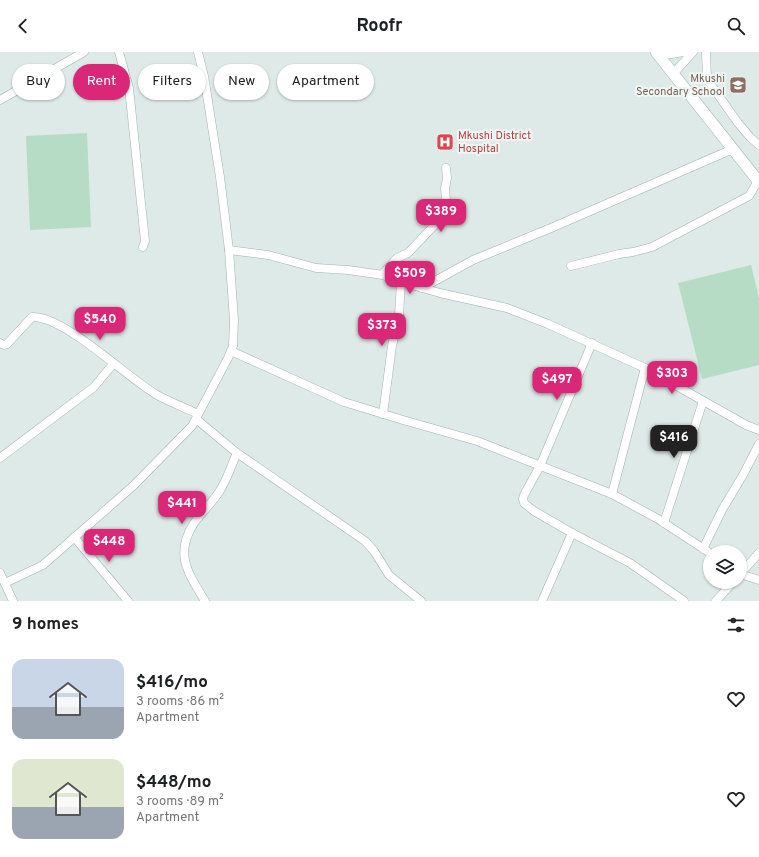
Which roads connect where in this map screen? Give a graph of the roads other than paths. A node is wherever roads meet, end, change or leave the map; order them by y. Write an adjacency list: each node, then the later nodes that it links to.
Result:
1 (84, 52): 9 (street)
2 (118, 52): 14 (street)
3 (198, 52): 15 (street)
4 (684, 52): 7 (street)
5 (693, 52): 8 (street)
6 (706, 52): 10 (street)
7 (657, 54): 8 (street)
8 (673, 74): 11 (street)
9 (0, 100)
10 (759, 145)
11 (734, 149): 13 (street); 19 (street)
12 (446, 168): 17 (street)
13 (759, 181): 16 (street)
14 (143, 247)
15 (229, 250): 17 (street); 22 (street)
16 (571, 266)
17 (382, 275): 18 (street)
18 (401, 282): 19 (street); 26 (street)
19 (422, 288): 21 (street)
20 (0, 342): 23 (street)
21 (592, 344): 24 (street); 32 (street)
22 (231, 351): 26 (street); 27 (street)
23 (113, 364): 27 (street); 31 (street)
24 (645, 368): 25 (street); 33 (street)
25 (703, 401): 28 (street); 34 (street)
26 (383, 414): 32 (street)
27 (197, 417): 30 (street); 36 (street)
28 (759, 430)
29 (759, 444): 37 (street)
30 (237, 453): 48 (street); 49 (street)
31 (0, 458)
32 (540, 466): 33 (street); 35 (street)
33 (612, 494): 34 (street)
34 (664, 523): 38 (street)
35 (572, 533): 50 (street); 51 (street)
36 (74, 537): 44 (street); 47 (street)
37 (709, 545)
38 (703, 548)
39 (759, 553): 40 (street)
40 (747, 565)
41 (0, 573): 44 (street)
42 (747, 574): 43 (street)
43 (759, 580)
44 (5, 583): 46 (street)
45 (727, 589): 52 (street)
46 (13, 601)
47 (128, 601)
48 (205, 601)
49 (421, 601)
50 (542, 601)
51 (684, 601)
52 (716, 601)

